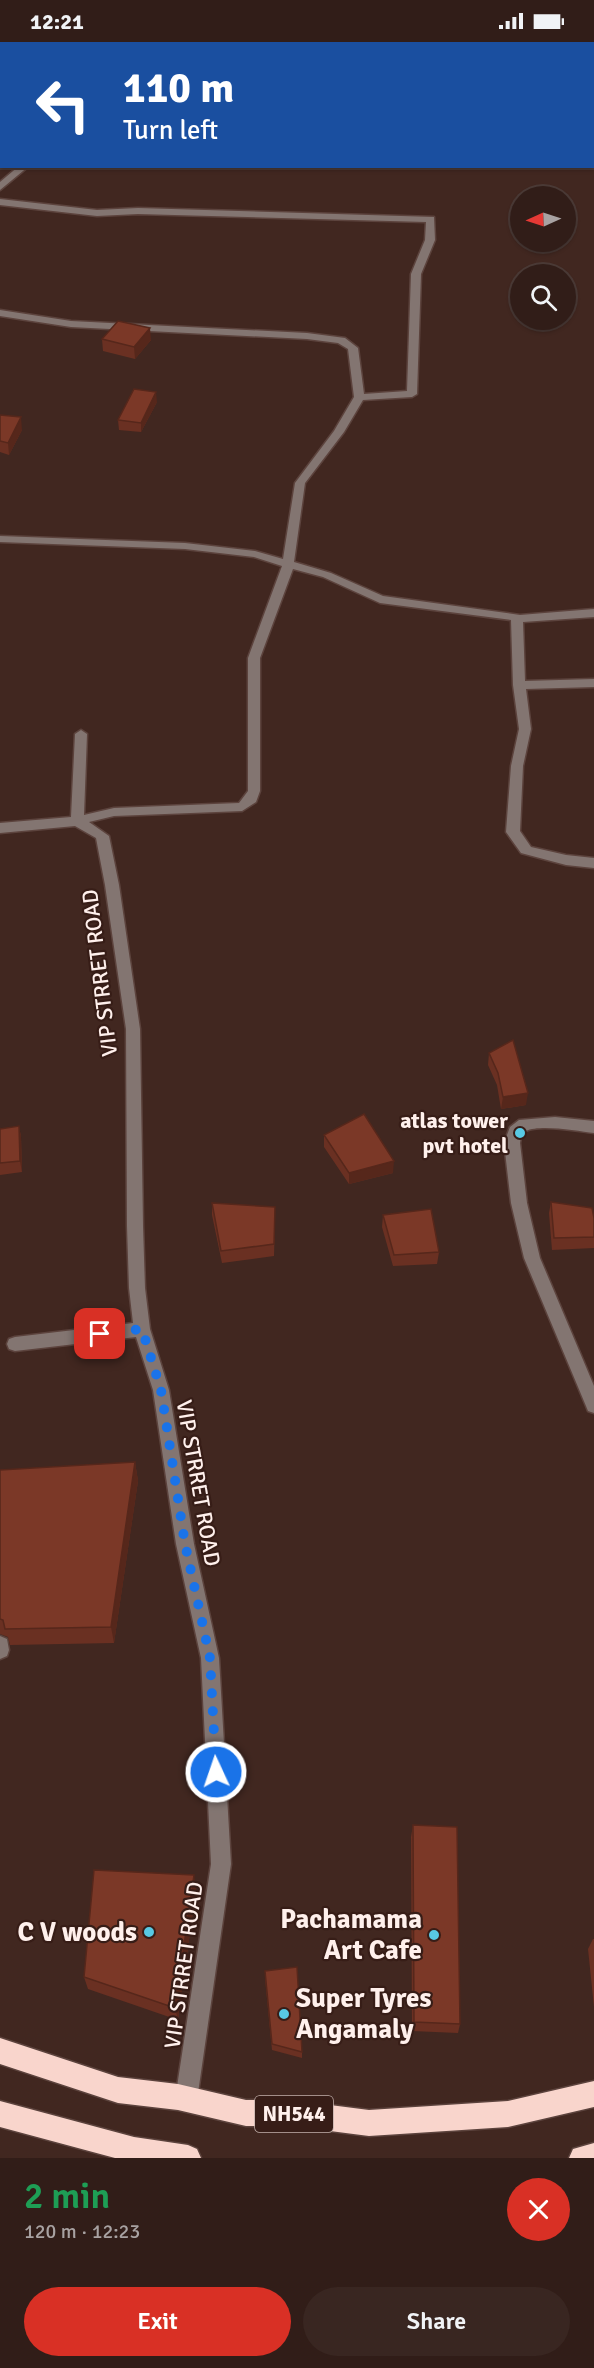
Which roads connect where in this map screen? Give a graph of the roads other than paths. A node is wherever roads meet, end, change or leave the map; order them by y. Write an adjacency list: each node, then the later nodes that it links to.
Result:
1 (23, 168): 2 (street)
2 (0, 187)
3 (0, 202): 5 (street)
4 (0, 313): 5 (street)
5 (359, 398): 7 (street)
6 (0, 538): 7 (street)
7 (288, 566): 9 (street); 13 (street)
8 (594, 613): 9 (street)
9 (517, 619): 11 (street)
10 (594, 683): 11 (street)
11 (519, 685): 15 (street)
12 (81, 734): 13 (street)
13 (77, 821): 14 (street); 17 (street, VIP STRRET ROAD)
14 (0, 828)
15 (594, 862)
16 (594, 1127): 19 (street)
17 (142, 1329): 18 (street); 22 (street, VIP STRRET ROAD)
18 (15, 1344)
19 (594, 1406)
20 (0, 2050): 22 (highway, NH544)
21 (594, 2094): 22 (highway, NH544)
22 (186, 2100)
23 (0, 2114): 25 (highway)
24 (594, 2156): 26 (highway)
25 (188, 2158)
26 (582, 2158)

